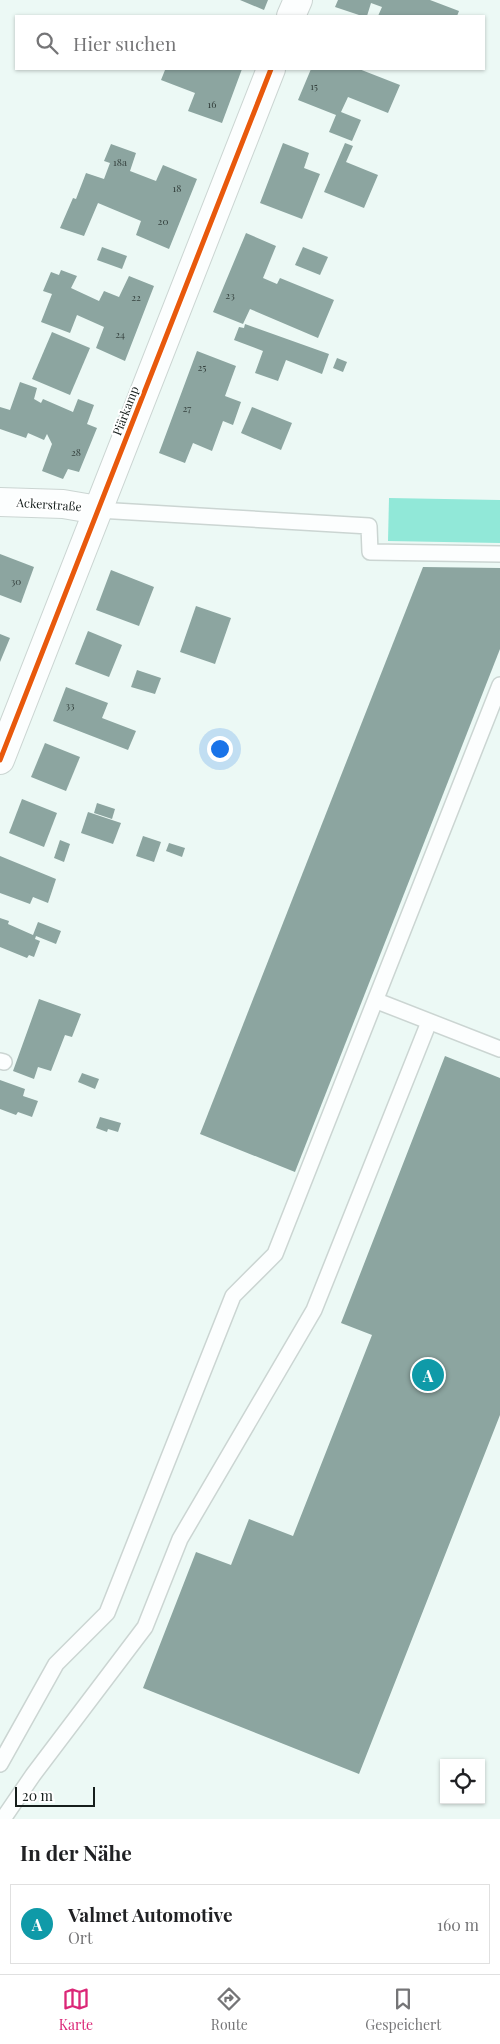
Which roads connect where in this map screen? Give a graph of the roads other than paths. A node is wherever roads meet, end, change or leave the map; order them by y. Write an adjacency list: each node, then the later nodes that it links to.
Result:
1 (298, 0): 2 (street)
2 (291, 15)
3 (271, 70): 5 (street, Piärkamp)
4 (0, 502): 5 (street, Ackerstraße)
5 (98, 510): 6 (lane); 8 (street, Piärkamp)
6 (500, 554)
7 (500, 684): 9 (lane)
8 (0, 760)
9 (377, 1000): 10 (lane); 12 (lane)
10 (429, 1022): 11 (lane); 13 (lane)
11 (500, 1049)
12 (0, 1764)
13 (3, 1819)

